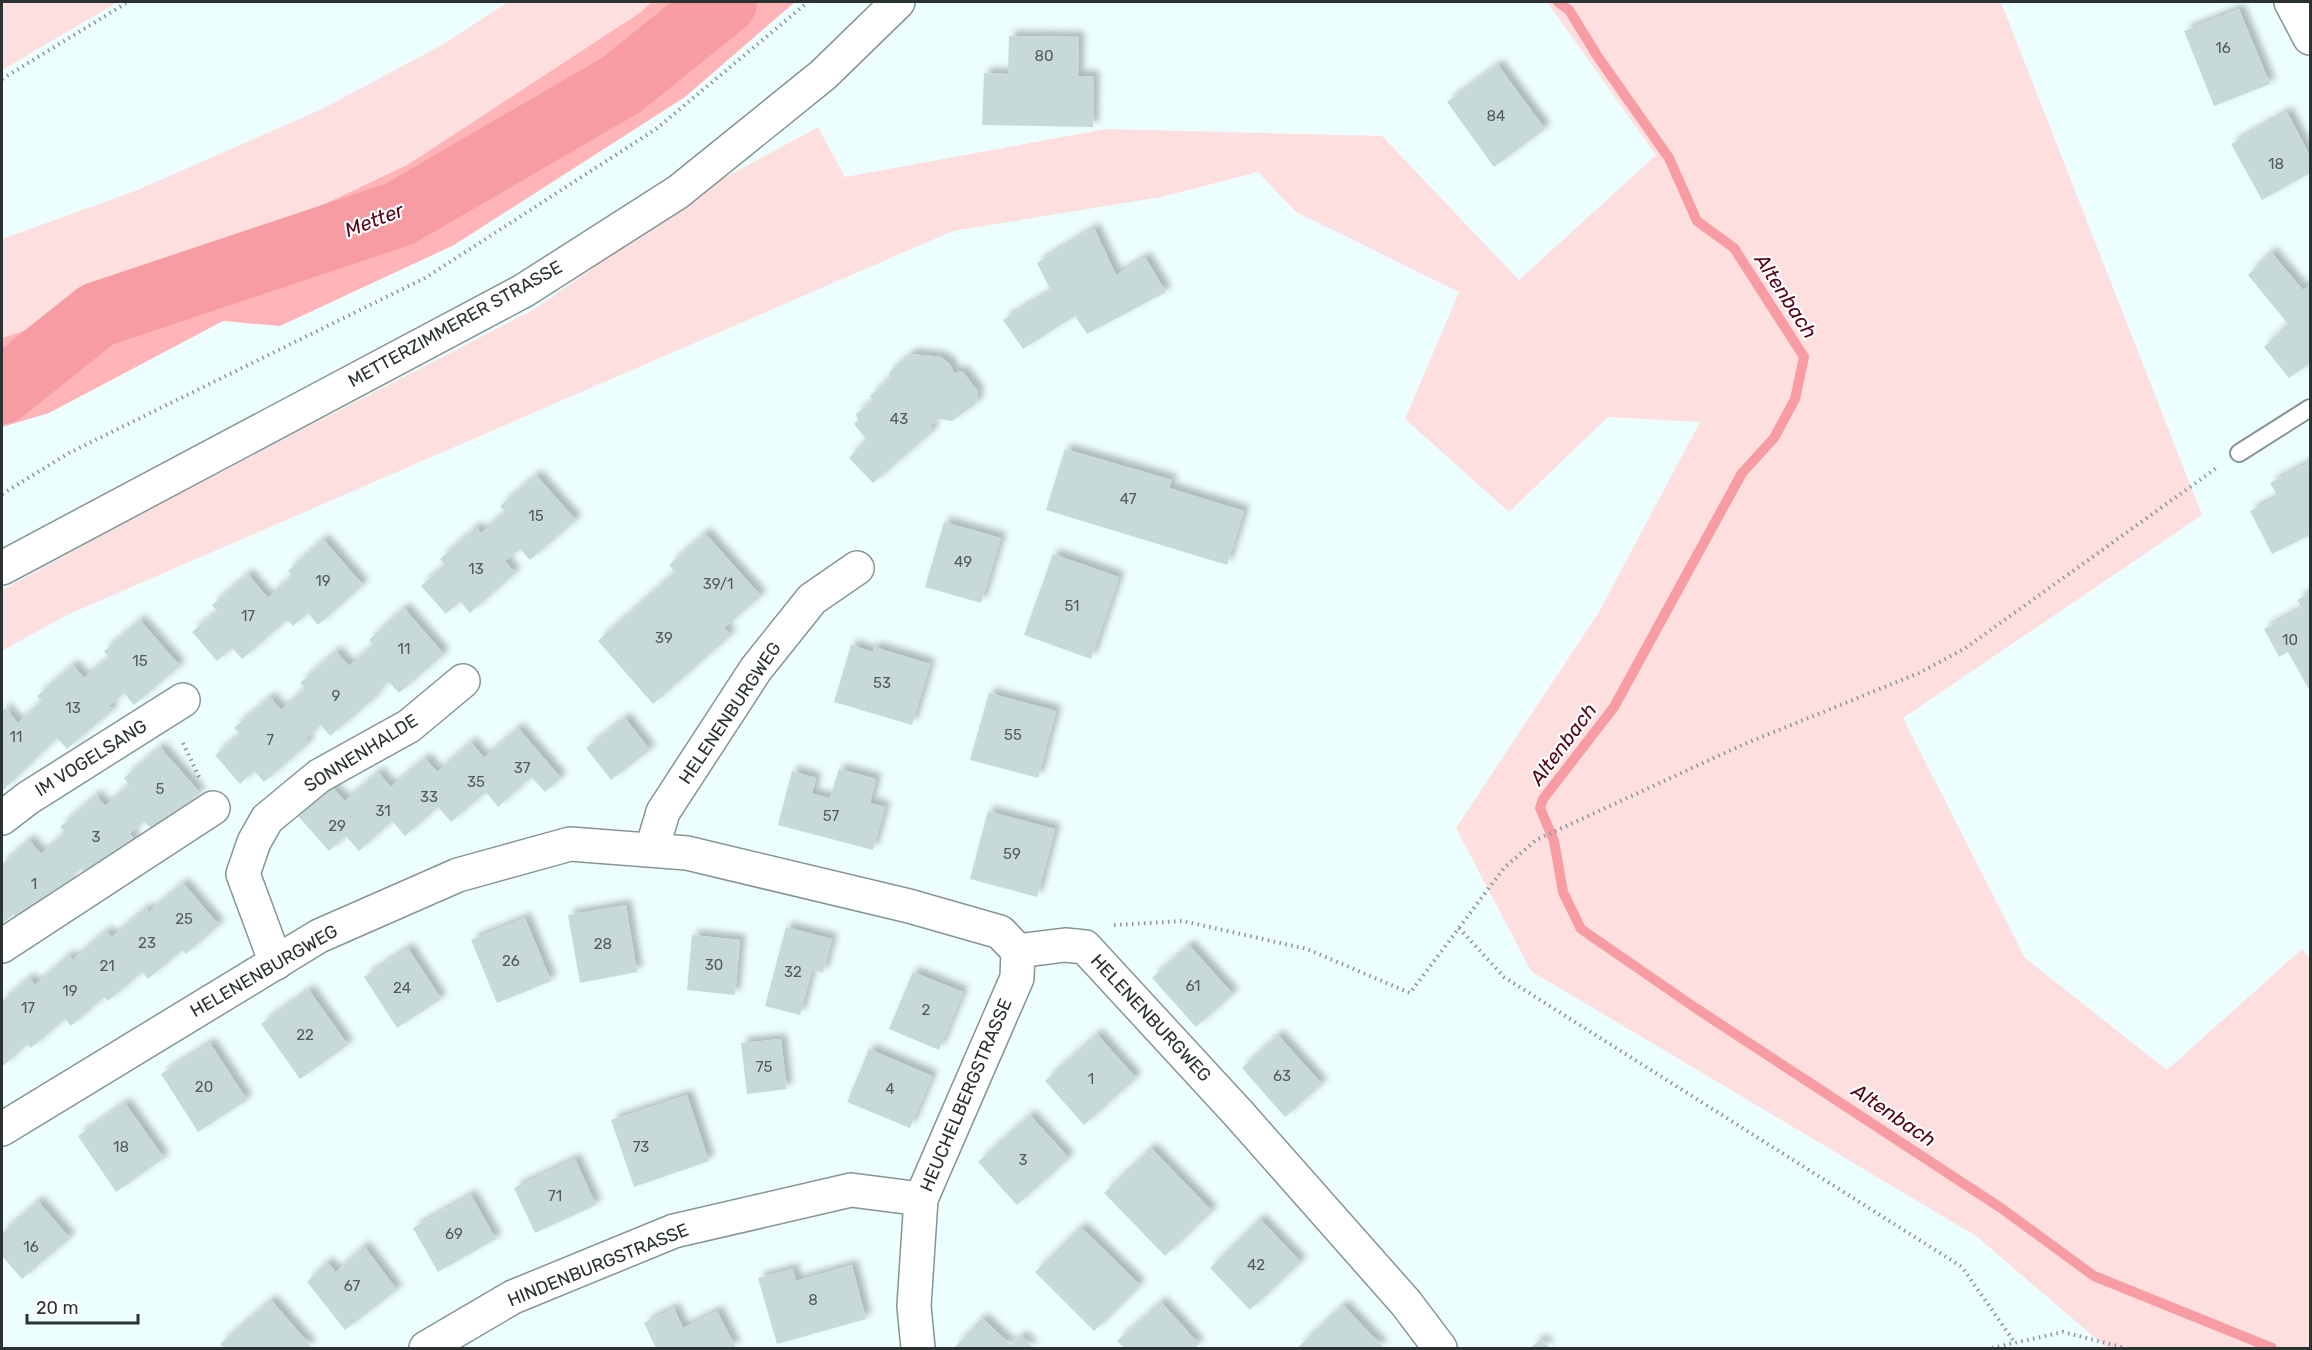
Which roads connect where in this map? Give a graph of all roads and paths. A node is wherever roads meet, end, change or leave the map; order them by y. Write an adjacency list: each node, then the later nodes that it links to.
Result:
1 (128, 2): 6 (path)
2 (808, 2): 9 (path)
3 (898, 2): 10 (street, METTERZIMMERER STRASSE)
4 (2291, 2): 5 (street)
5 (2310, 38)
6 (2, 79)
7 (2310, 408): 8 (lane)
8 (2239, 453): 17 (path)
9 (2, 494)
10 (2, 568)
11 (856, 568): 16 (street, HELENENBURGWEG)
12 (463, 681): 21 (street, SONNENHALDE)
13 (175, 705): 14 (path); 15 (street, IM VOGELSANG)
14 (213, 807): 19 (street)
15 (2, 818)
16 (652, 849): 20 (street, HELENENBURGWEG); 21 (street, HELENENBURGWEG)
17 (1459, 928): 18 (path); 24 (path)
18 (1108, 931)
19 (2, 946)
20 (1018, 951): 23 (street, HEUCHELBERGSTRASSE); 27 (street, HELENENBURGWEG)
21 (276, 963): 22 (street, HELENENBURGWEG)
22 (2, 1130)
23 (921, 1199): 25 (street, HINDENBURGSTRASSE); 26 (street, HEUCHELBERGSTRASSE)
24 (2015, 1343): 28 (path); 29 (path)
25 (426, 1348)
26 (918, 1348)
27 (1440, 1348)
28 (1992, 1348)
29 (2125, 1348)

